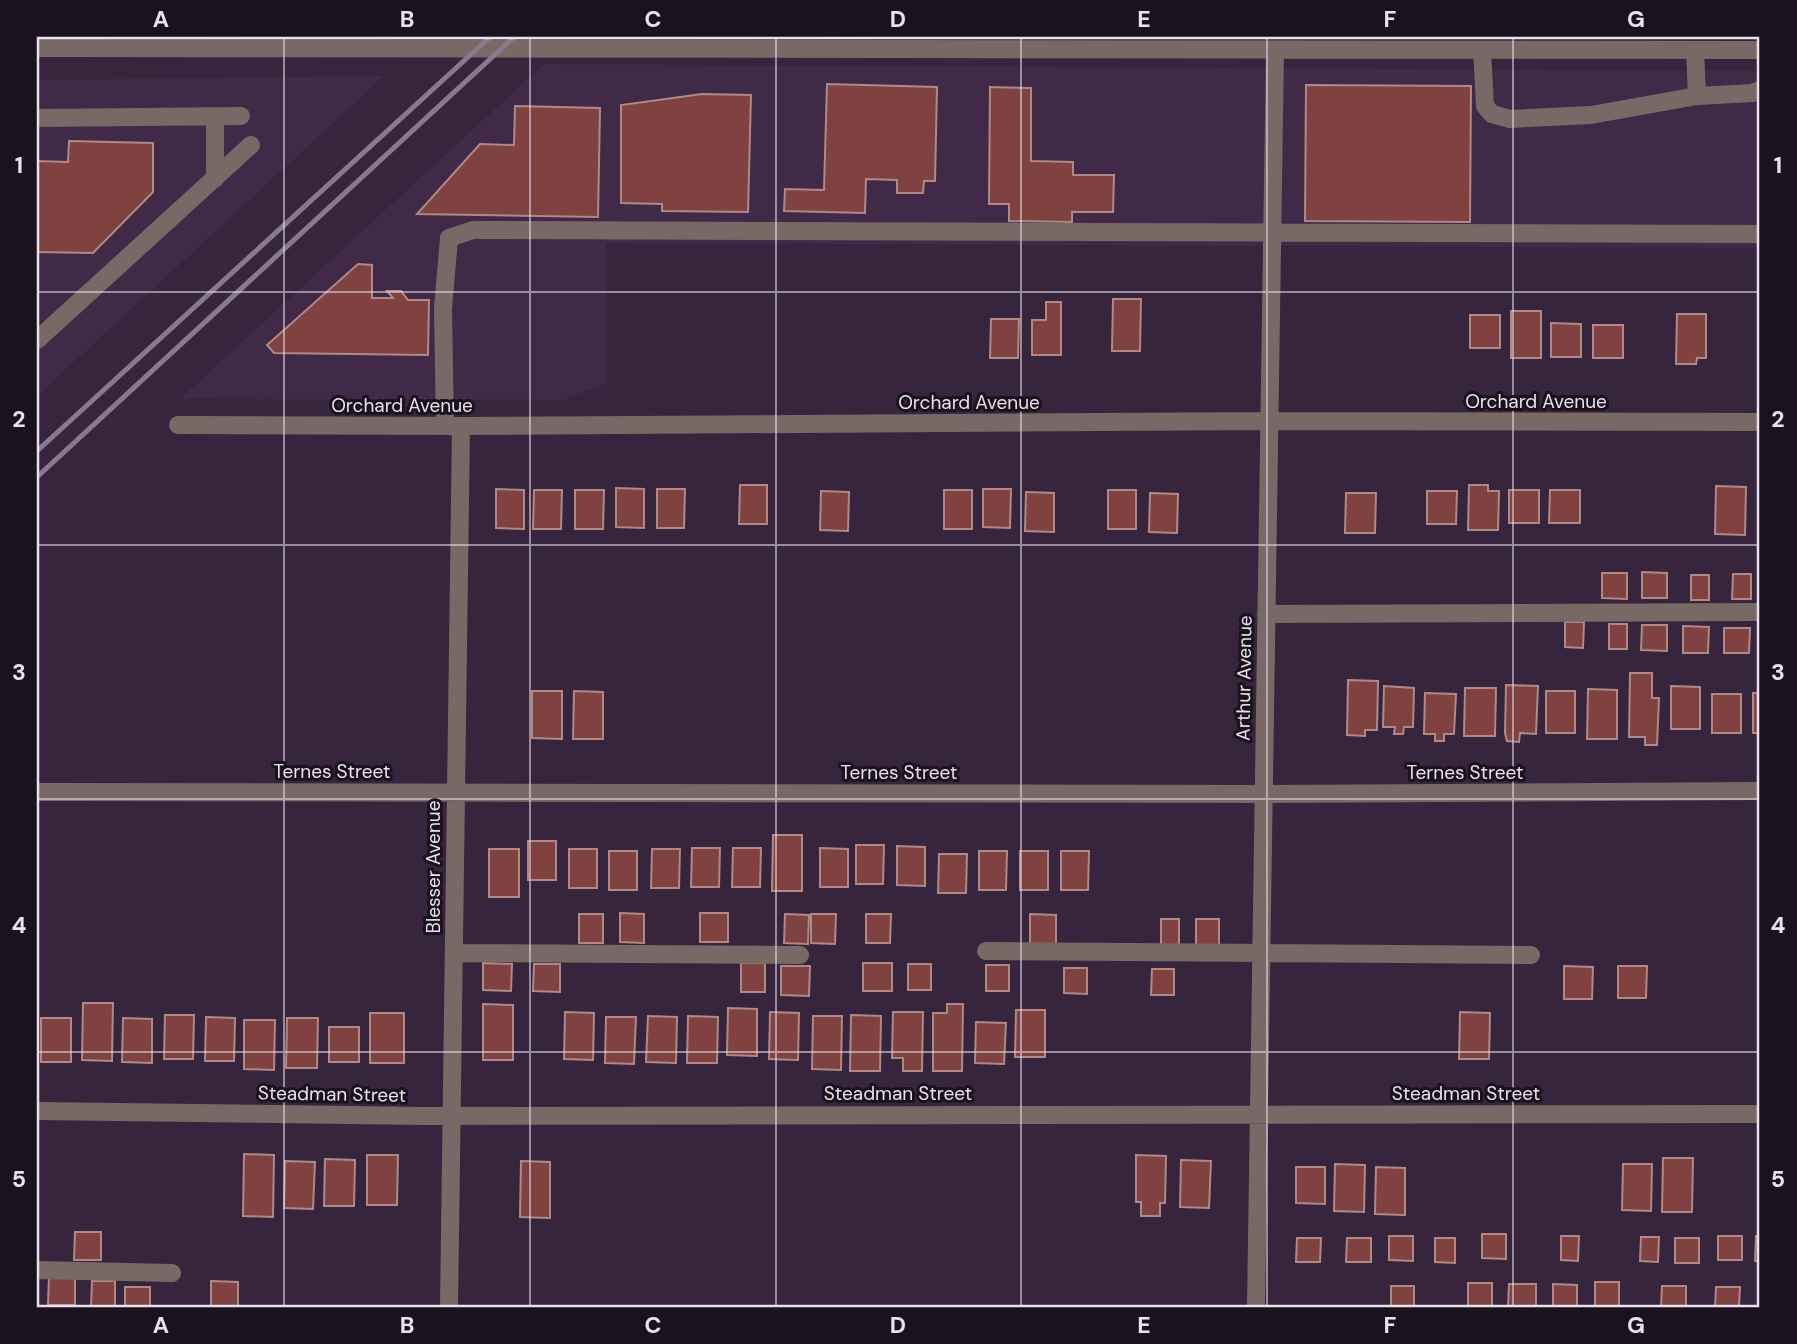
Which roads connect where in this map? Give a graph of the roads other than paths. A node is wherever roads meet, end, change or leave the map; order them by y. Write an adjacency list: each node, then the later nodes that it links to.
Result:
1 (186, 42): 2 (street); 4 (street)
2 (1087, 43): 5 (street)
3 (1537, 43): 6 (street); 7 (street)
4 (37, 48)
5 (1275, 50): 6 (street); 16 (street, Arthur Avenue)
6 (1482, 50): 10 (street)
7 (1695, 50): 8 (street); 10 (street)
8 (1760, 50)
9 (1760, 90): 10 (street)
10 (1697, 96)
11 (241, 116): 12 (street)
12 (215, 117): 13 (street); 15 (street)
13 (37, 118)
14 (251, 145): 15 (street)
15 (215, 179): 18 (street)
16 (1272, 233): 17 (street); 19 (street, Arthur Avenue); 22 (street, Blesser Avenue)
17 (1760, 234)
18 (37, 340)
19 (1269, 421): 20 (street, Orchard Avenue); 22 (street, Orchard Avenue); 24 (street, Arthur Avenue)
20 (1760, 422)
21 (178, 425): 22 (street, Orchard Avenue)
22 (453, 426): 27 (street, Blesser Avenue)
23 (1760, 612): 24 (street)
24 (1266, 614): 28 (street, Arthur Avenue)
25 (1760, 791): 28 (street, Ternes Street)
26 (37, 792): 27 (street, Ternes Street)
27 (455, 792): 28 (street, Ternes Street); 30 (street, Blesser Avenue)
28 (1264, 794): 31 (street, Arthur Avenue)
29 (986, 951): 31 (street)
30 (454, 953): 32 (street); 37 (street, Blesser Avenue)
31 (1262, 953): 33 (street); 35 (street, Arthur Avenue)
32 (800, 955)
33 (1531, 955)
34 (37, 1111): 37 (street, Steadman Street)
35 (1259, 1113): 36 (street, Steadman Street); 37 (street, Steadman Street); 41 (street, Arthur Avenue)
36 (1760, 1114)
37 (452, 1116): 40 (street, Blesser Avenue)
38 (37, 1270): 39 (street)
39 (172, 1273)
40 (449, 1307)
41 (1256, 1307)

